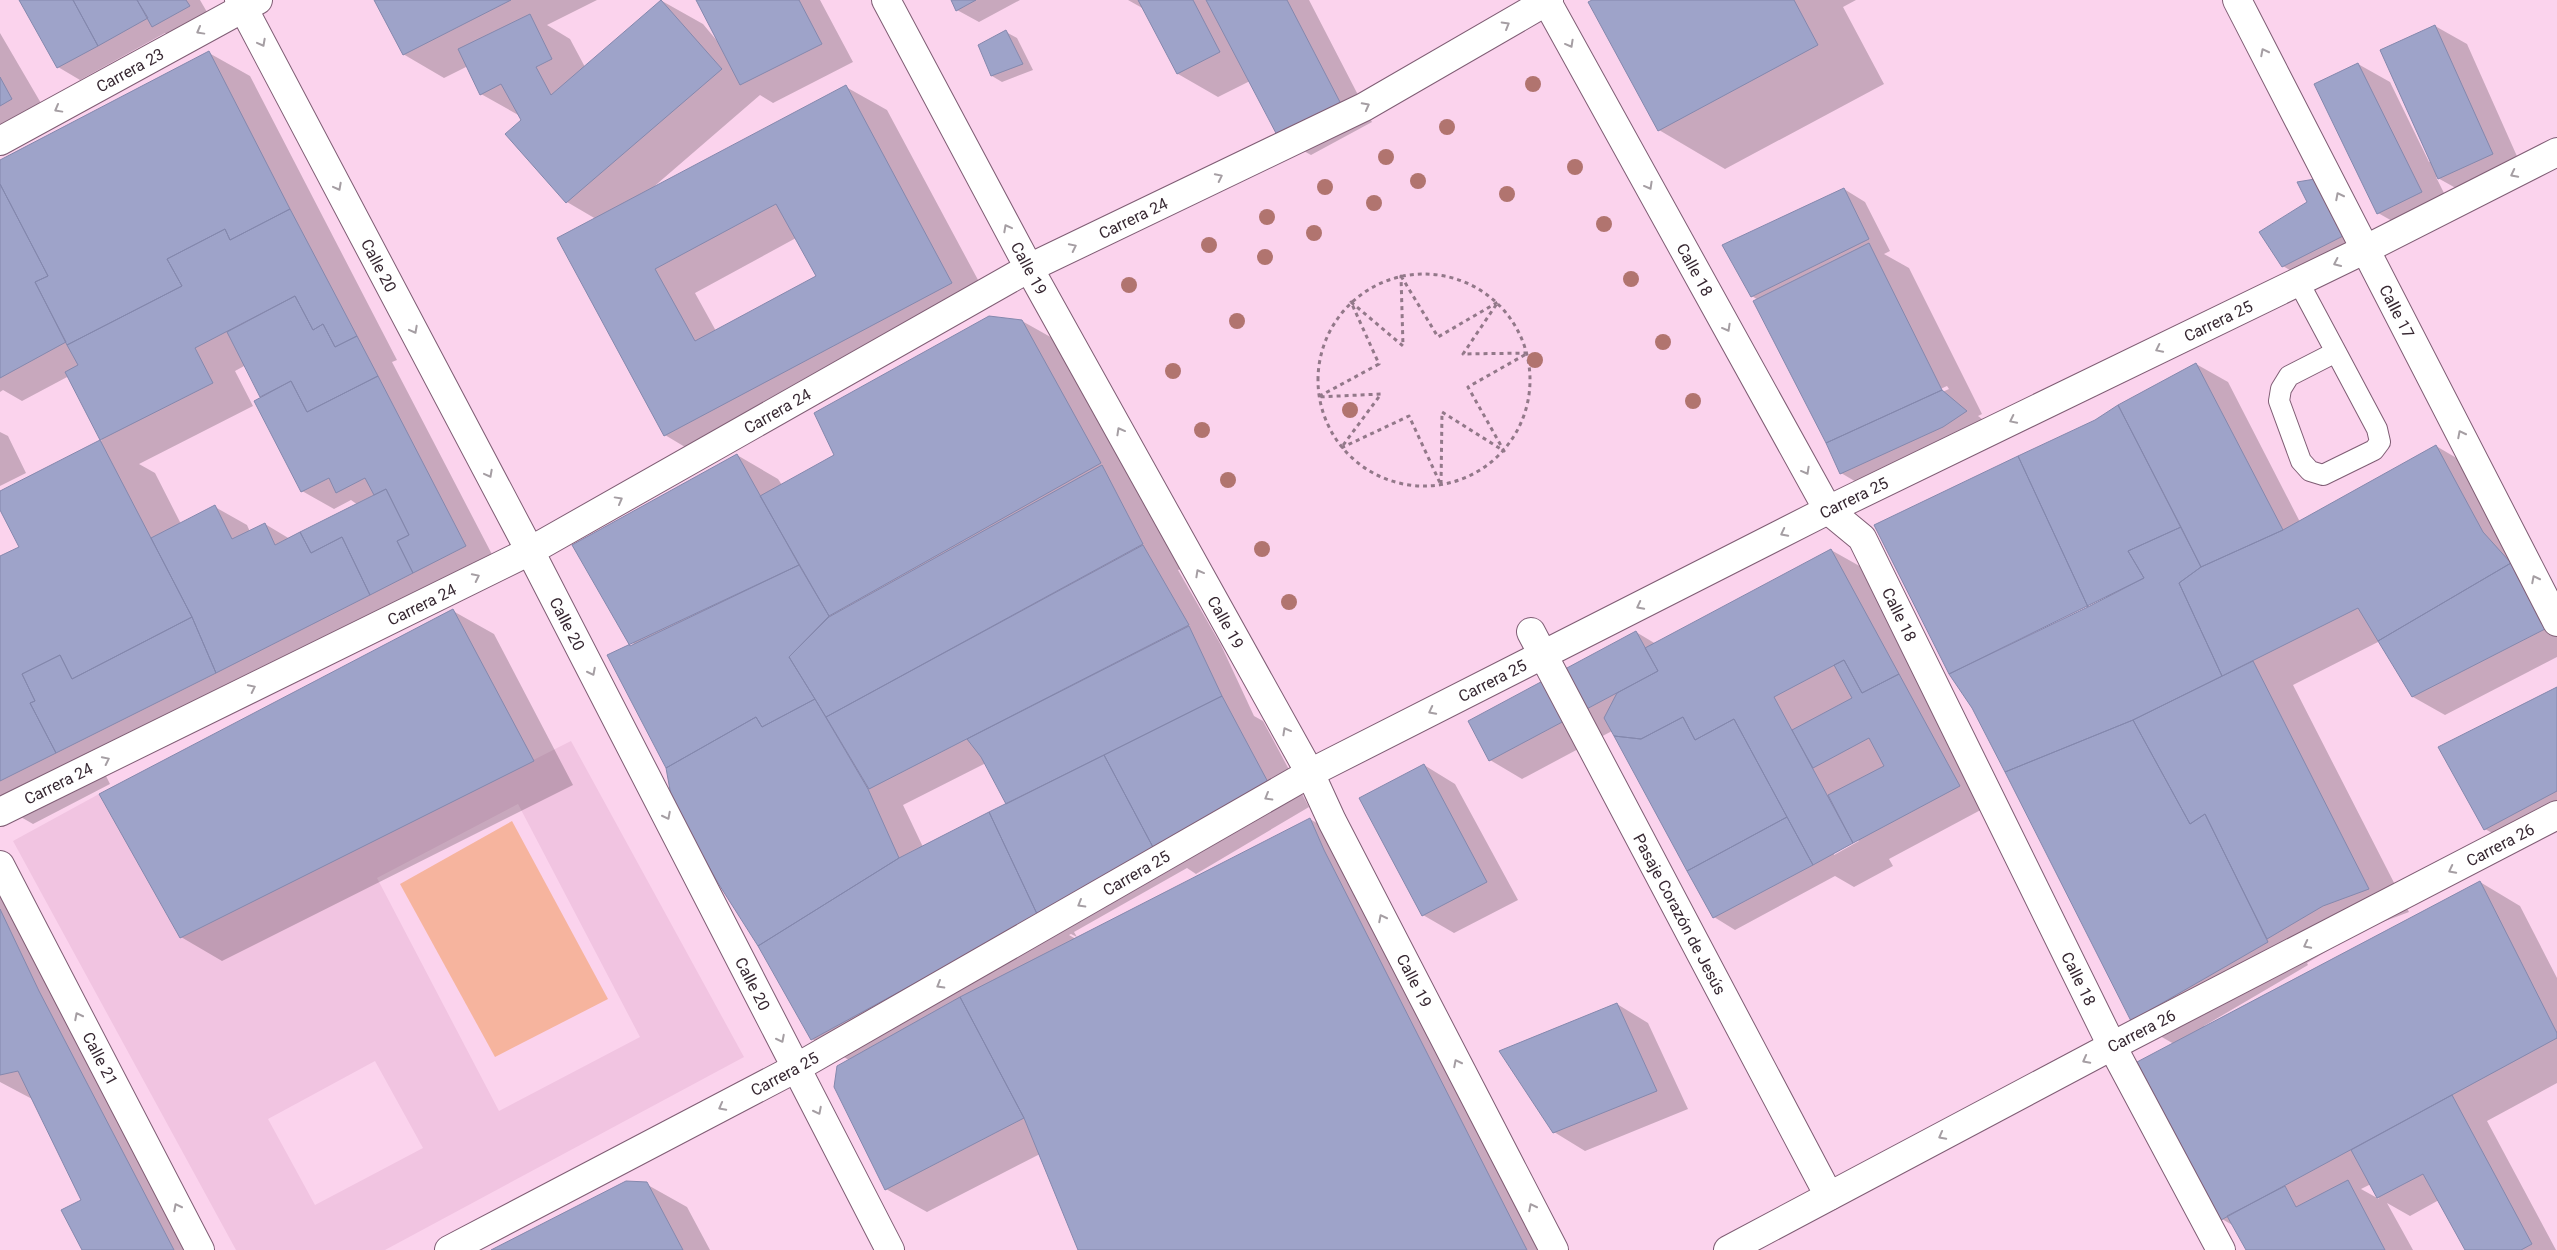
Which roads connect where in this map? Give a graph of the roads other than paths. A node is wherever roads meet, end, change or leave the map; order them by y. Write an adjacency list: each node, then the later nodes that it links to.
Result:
1 (886, 0): 8 (street, Calle 19, one-way to 1)
2 (1547, 0): 8 (street, Carrera 24, one-way to 2); 11 (street, Calle 18, one-way to 11)
3 (2237, 0): 7 (street, Calle 17, one-way to 3)
4 (247, 3): 5 (street, Carrera 23, one-way to 5); 12 (street, Calle 20, one-way to 12)
5 (0, 141)
6 (2557, 152): 7 (street, Carrera 25, one-way to 7)
7 (2366, 249): 9 (street, Carrera 25, one-way to 9); 13 (street, Calle 17, one-way to 7)
8 (1029, 268): 12 (street, Carrera 24, one-way to 8); 15 (street, Calle 19, one-way to 8)
9 (2298, 281): 10 (lane); 11 (street, Carrera 25, one-way to 11)
10 (2336, 352): 10 (lane)
11 (1828, 510): 14 (street, Carrera 25, one-way to 14); 19 (street, Calle 18)
12 (530, 551): 16 (street, Carrera 24, one-way to 12); 20 (street, Calle 20, one-way to 20)
13 (2557, 622)
14 (1537, 644): 15 (street, Carrera 25, one-way to 15); 21 (street, Pasaje Corazón de Jesús)
15 (1310, 773): 20 (street, Carrera 25, one-way to 20); 25 (street, Calle 19, one-way to 15)
16 (0, 812)
17 (2557, 815): 19 (street, Carrera 26, one-way to 19)
18 (0, 865): 22 (street, Calle 21, one-way to 18)
19 (2112, 1046): 21 (street, Carrera 26, one-way to 21); 27 (street, Calle 18)
20 (796, 1068): 23 (street, Carrera 25, one-way to 23); 24 (street, Calle 20, one-way to 24)
21 (1829, 1196): 26 (street, Carrera 26)
22 (200, 1250)
23 (449, 1250)
24 (890, 1250)
25 (1554, 1250)
26 (1728, 1250)
27 (2220, 1250)

